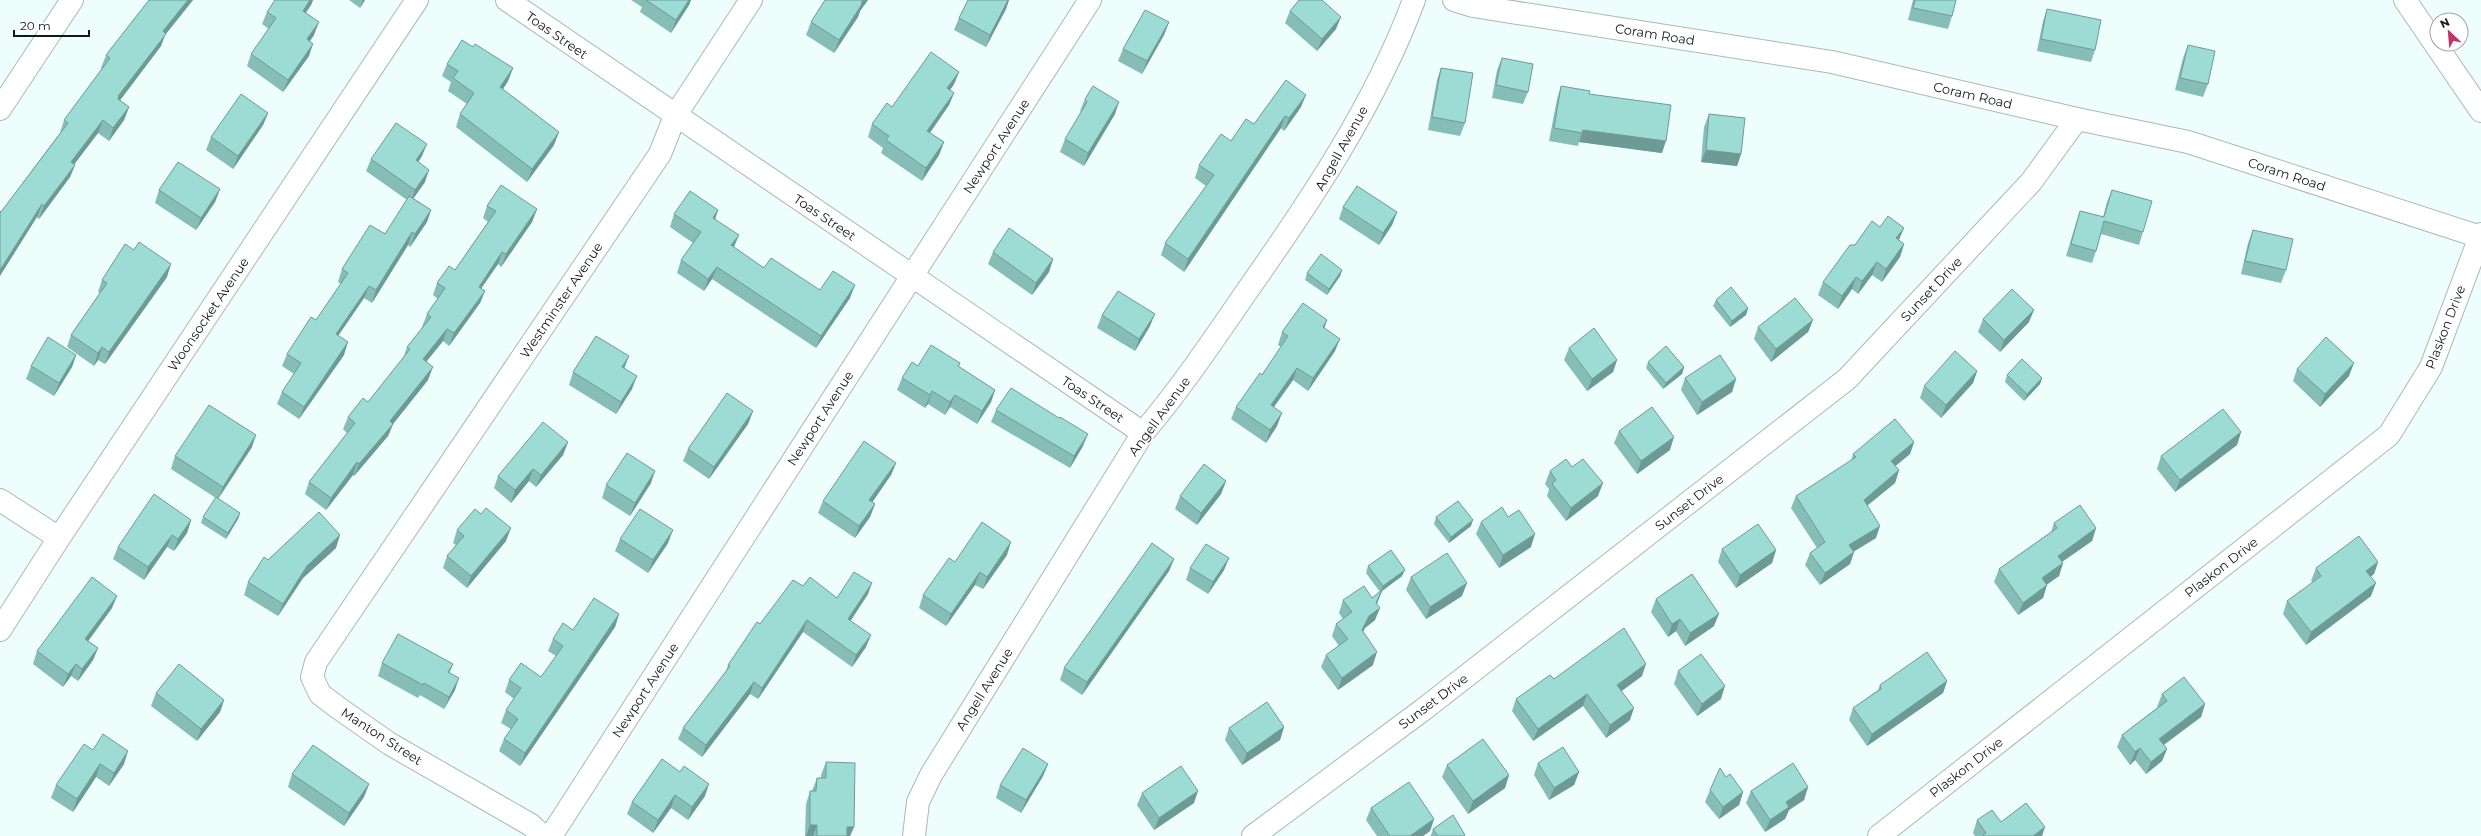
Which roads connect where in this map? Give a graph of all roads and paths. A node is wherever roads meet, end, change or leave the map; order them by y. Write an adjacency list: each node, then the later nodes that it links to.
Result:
1 (72, 0): 9 (street)
2 (417, 0): 17 (street, Woonsocket Avenue)
3 (507, 0): 11 (street, Toas Street)
4 (751, 0): 11 (street, Westminster Avenue)
5 (1090, 0): 14 (street, Newport Avenue)
6 (1414, 0): 15 (street, Angell Avenue)
7 (1454, 0): 12 (street, Coram Road)
8 (2404, 0): 10 (street)
9 (0, 109)
10 (2481, 111)
11 (676, 116): 14 (street, Toas Street); 18 (street, Westminster Avenue)
12 (2077, 119): 13 (street, Coram Road); 23 (street, Sunset Drive)
13 (2481, 236): 24 (street, Plaskon Drive)
14 (911, 275): 15 (street, Toas Street); 21 (street, Newport Avenue)
15 (1143, 433): 22 (street, Angell Avenue)
16 (0, 500): 17 (street)
17 (59, 538): 19 (street, Woonsocket Avenue)
18 (362, 595): 20 (street, Manton Street)
19 (0, 630)
20 (543, 836)
21 (551, 836)
22 (914, 836)
23 (1253, 836)
24 (1879, 836)

